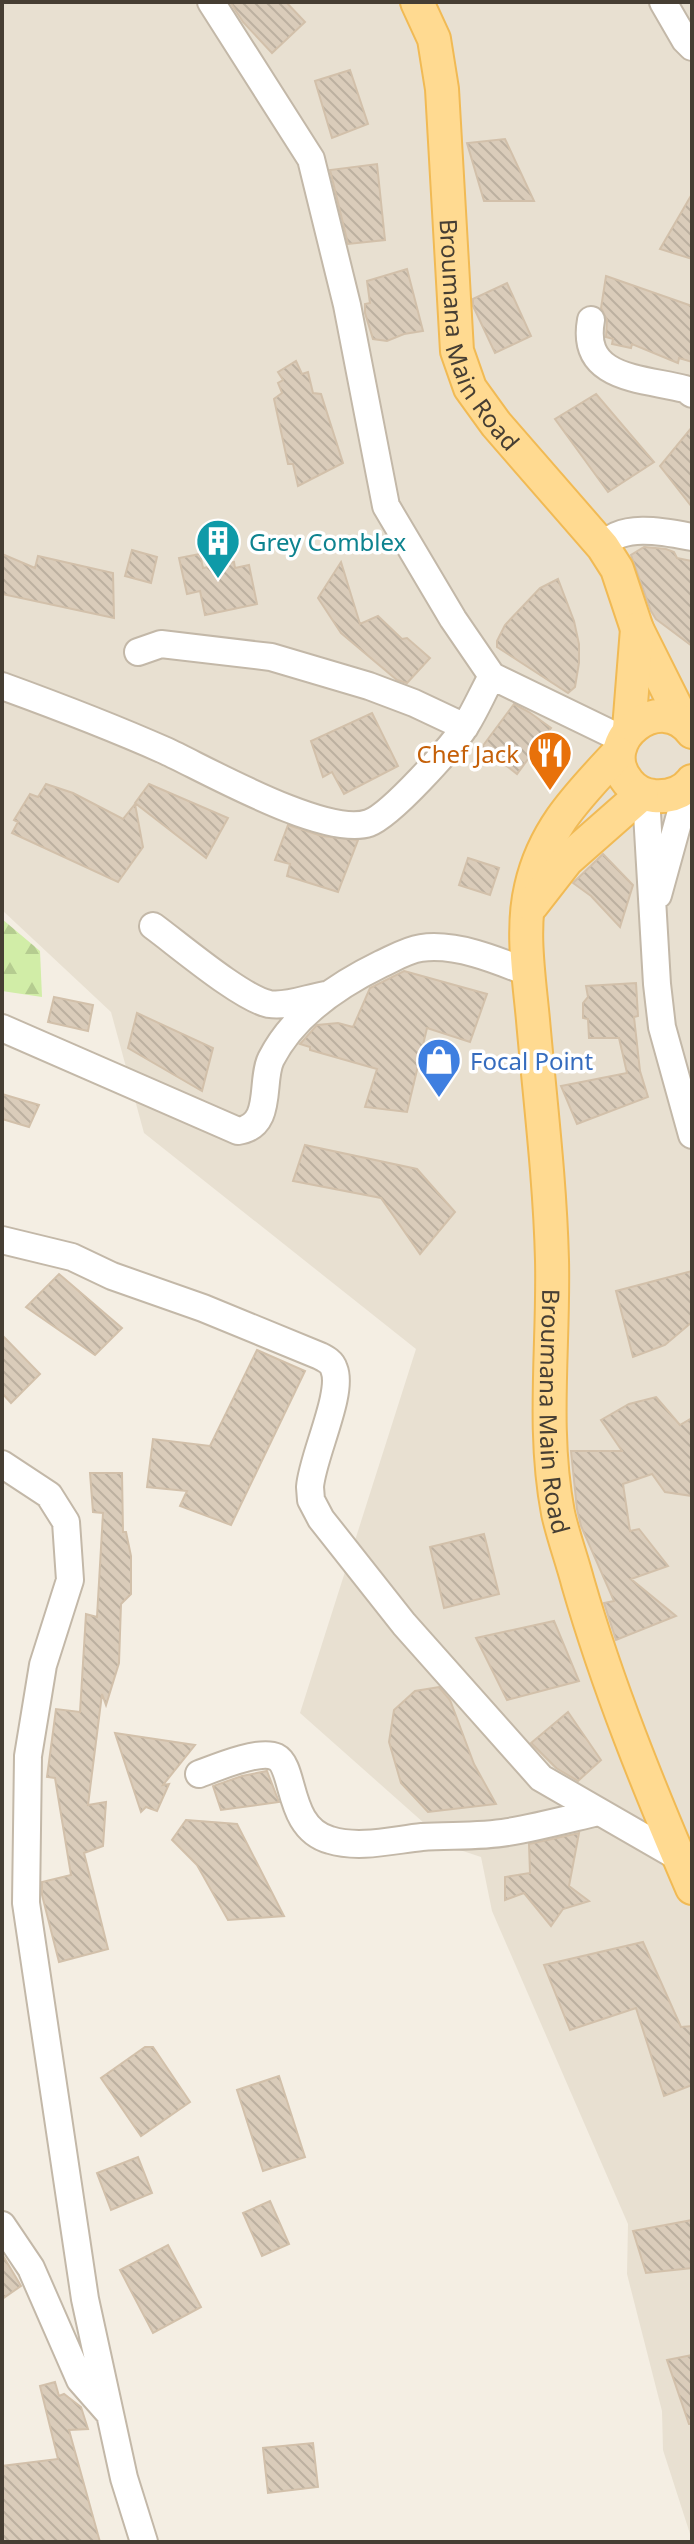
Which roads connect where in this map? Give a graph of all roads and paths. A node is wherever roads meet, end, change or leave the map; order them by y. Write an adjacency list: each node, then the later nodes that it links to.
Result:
1 (211, 2): 11 (street)
2 (417, 2): 8 (main road, Broumana Main Road)
3 (663, 2): 4 (street)
4 (692, 47)
5 (591, 320): 6 (street)
6 (692, 394)
7 (692, 537): 8 (street)
8 (603, 547): 9 (main road, Broumana Main Road)
9 (637, 629): 14 (main road, Broumana Main Road); 15 (main road, Broumana Main Road)
10 (138, 652): 13 (street)
11 (492, 676): 13 (street); 15 (street)
12 (2, 686): 13 (street)
13 (465, 727)
14 (689, 728): 15 (main road)
15 (623, 740): 17 (main road); 18 (main road, Broumana Main Road)
16 (690, 783): 17 (main road); 19 (street)
17 (644, 795): 18 (main road); 19 (street)
18 (528, 911): 21 (main road, Broumana Main Road)
19 (652, 914): 24 (street)
20 (153, 926): 22 (street)
21 (529, 973): 22 (street); 29 (main road, Broumana Main Road)
22 (325, 995): 23 (street)
23 (2, 1028)
24 (692, 1135)
25 (2, 1240): 28 (street)
26 (2, 1464): 31 (street)
27 (199, 1774): 28 (street)
28 (598, 1812): 29 (street)
29 (688, 1870)
30 (2, 2225): 31 (street)
31 (109, 2413): 32 (street)
32 (144, 2542)

